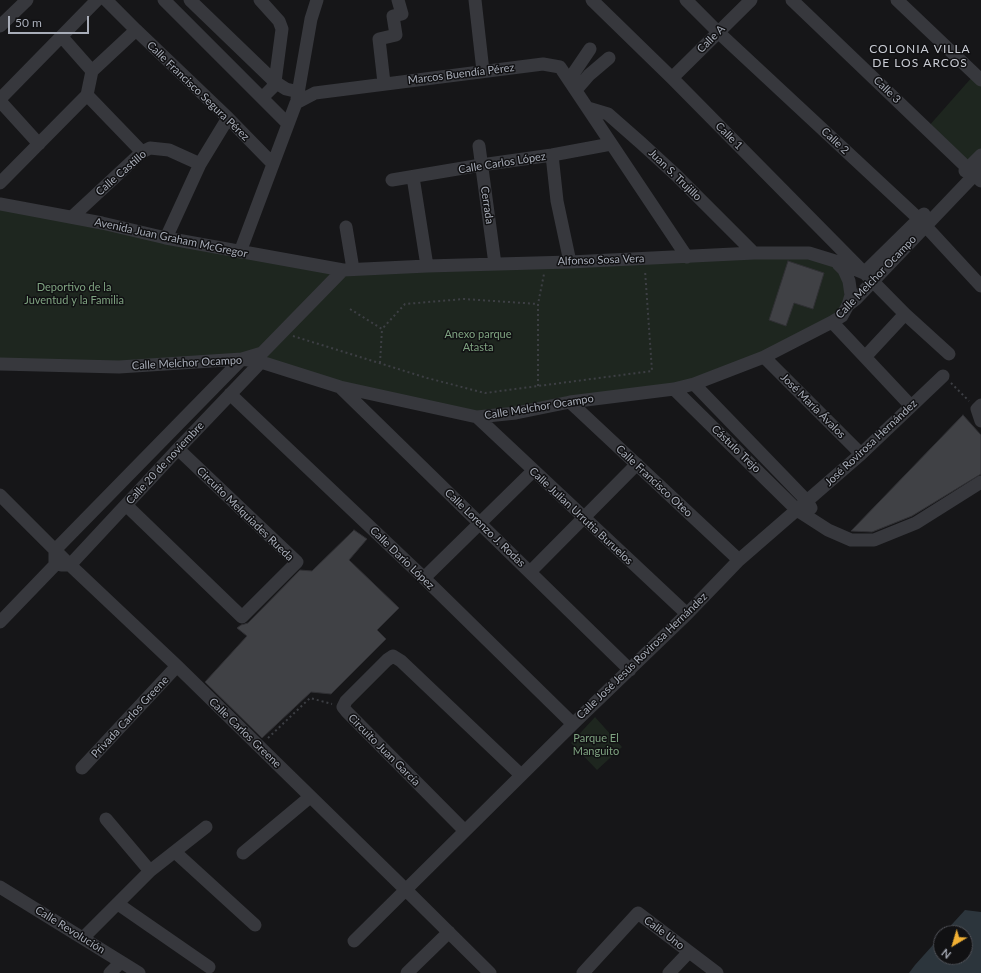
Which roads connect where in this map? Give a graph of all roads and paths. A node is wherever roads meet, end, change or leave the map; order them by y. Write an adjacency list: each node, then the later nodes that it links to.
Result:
1 (27, 0): 15 (street)
2 (97, 0): 18 (street)
3 (106, 0): 16 (street, Calle Francisco Segura Pérez)
4 (190, 0): 25 (street)
5 (260, 0): 25 (street)
6 (317, 0): 29 (street)
7 (398, 0): 26 (street)
8 (475, 0): 22 (street)
9 (592, 0): 23 (street, Calle 1)
10 (686, 0): 17 (street, Calle 2)
11 (751, 0): 17 (street, Calle A)
12 (792, 0): 44 (street, Calle 3)
13 (897, 0): 24 (street)
14 (171, 2): 30 (street)
15 (0, 26)
16 (136, 30): 21 (street); 33 (street, Calle Francisco Segura Pérez)
17 (718, 32): 23 (street, Calle A); 50 (street, Calle 2)
18 (62, 37): 21 (street); 31 (street)
19 (590, 49): 27 (street)
20 (609, 58): 27 (street)
21 (92, 71): 28 (street)
22 (482, 71): 26 (street, Marcos Buendía Pérez); 27 (street, Marcos Buendía Pérez)
23 (672, 78): 63 (street, Calle 1)
24 (981, 80)
25 (275, 82): 29 (street); 30 (street)
26 (384, 84): 29 (street, Marcos Buendía Pérez)
27 (572, 85): 32 (street, Marcos Buendía Pérez)
28 (87, 95): 35 (street); 38 (street)
29 (298, 97): 34 (street)
30 (262, 98): 34 (street)
31 (0, 100): 35 (street)
32 (588, 108): 36 (street, Marcos Buendía Pérez); 54 (street, Juan S. Trujillo)
33 (228, 118): 41 (street); 42 (street, Calle Francisco Segura Pérez)
34 (288, 124): 42 (street)
35 (39, 144): 47 (street)
36 (611, 144): 39 (street, Calle Carlos López); 55 (street, Marcos Buendía Pérez)
37 (479, 146): 43 (street, Cerrada)
38 (142, 152): 41 (street, Calle Castillo); 49 (street, Calle Castillo)
39 (552, 155): 43 (street, Calle Carlos López); 57 (street)
40 (981, 156): 44 (street, Calle Melchor Ocampo)
41 (200, 164): 52 (street)
42 (273, 164): 53 (street)
43 (482, 165): 45 (street, Calle Carlos López); 59 (street, Cerrada)
44 (976, 173): 50 (street, Calle Melchor Ocampo)
45 (413, 178): 46 (street, Calle Carlos López); 60 (street)
46 (392, 180)
47 (0, 183)
48 (0, 204): 49 (street, Avenida Juan Graham McGregor)
49 (72, 217): 52 (street, Avenida Juan Graham McGregor)
50 (922, 222): 63 (street, Calle Melchor Ocampo); 64 (street, Calle 2)
51 (346, 227): 61 (street)
52 (166, 238): 53 (street, Avenida Juan Graham McGregor)
53 (240, 252): 61 (street, Avenida Juan Graham McGregor)
54 (754, 253): 55 (street, Alfonso Sosa Vera); 56 (street, Alfonso Sosa Vera)
55 (687, 257): 57 (street, Alfonso Sosa Vera)
56 (835, 261): 63 (street, Alfonso Sosa Vera); 66 (street)
57 (570, 262): 58 (street, Alfonso Sosa Vera)
58 (546, 263): 59 (street, Alfonso Sosa Vera); 65 (path)
59 (495, 264): 60 (street, Alfonso Sosa Vera)
60 (427, 266): 61 (street, Alfonso Sosa Vera)
61 (348, 270): 71 (street)
62 (645, 270): 82 (path)
63 (864, 275): 66 (street, Calle Melchor Ocampo); 68 (street, Calle 1)
64 (981, 286)
65 (538, 304): 70 (path); 82 (path)
66 (848, 305): 69 (street, Calle Melchor Ocampo)
67 (350, 309): 70 (path)
68 (905, 314): 72 (street, Calle 1); 74 (street)
69 (832, 322): 73 (street, Calle Melchor Ocampo); 74 (street)
70 (382, 329): 77 (path)
71 (283, 333): 75 (street); 77 (path)
72 (949, 354)
73 (764, 357): 80 (street, Calle Melchor Ocampo); 90 (street, José María Ávalos)
74 (865, 357): 86 (street)
75 (262, 358): 76 (street, Calle Melchor Ocampo); 81 (street, Calle Melchor Ocampo); 84 (street, Calle 20 de noviembre)
76 (242, 359): 78 (street, Calle Melchor Ocampo); 99 (street, Calle 20 de noviembre)
77 (380, 363): 82 (path)
78 (0, 364)
79 (943, 376): 86 (street, José Rovirosa Hernández); 87 (path)
80 (694, 384): 83 (street, Calle Melchor Ocampo); 96 (street, Cástulo Trejo)
81 (340, 386): 88 (street, Calle Melchor Ocampo); 98 (street, Calle Lorenzo J. Rodas)
82 (538, 386)
83 (674, 389): 85 (street, Calle Melchor Ocampo); 96 (street, Cástulo Trejo)
84 (230, 394): 89 (street, Calle 20 de noviembre); 104 (street, Calle Darío López)
85 (570, 402): 88 (street, Calle Melchor Ocampo); 91 (street, Calle Francisco Oteo)
86 (911, 406): 90 (street, José Rovirosa Hernández)
87 (980, 412)
88 (477, 417): 92 (street, Calle Julian Urrutia Buruelos)
89 (178, 449): 95 (street, Calle 20 de noviembre); 95 (street, Circuito Melquiades Rueda)
90 (861, 454): 96 (street, José Rovirosa Hernández)
91 (637, 464): 97 (street); 100 (street, Calle Francisco Oteo)
92 (533, 471): 97 (street, Calle Julian Urrutia Buruelos); 98 (street)
93 (981, 482): 96 (street)
94 (0, 495): 99 (street, Calle Carlos Greene)
95 (126, 505): 102 (street, Calle 20 de noviembre)
96 (802, 506): 100 (street, Calle José Jesús Rovirosa Hernández)
97 (584, 518): 103 (street); 105 (street, Calle Julian Urrutia Buruelos)
98 (480, 523): 103 (street, Calle Lorenzo J. Rodas); 104 (street)
99 (55, 550): 101 (street); 102 (street, Calle Carlos Greene)
100 (739, 560): 105 (street, Calle José Jesús Rovirosa Hernández)
101 (55, 565): 102 (street); 106 (street)
102 (70, 565): 107 (street, Calle Carlos Greene)
103 (530, 572): 108 (street, Calle Lorenzo J. Rodas)
104 (424, 578): 110 (street, Calle Darío López)
105 (687, 614): 108 (street, Calle José Jesús Rovirosa Hernández)
106 (0, 622)
107 (177, 666): 111 (street, Calle Carlos Greene); 112 (street, Privada Carlos Greene)
108 (630, 670): 110 (street, Calle José Jesús Rovirosa Hernández)
109 (343, 707): 111 (path); 113 (street, Circuito Juan García); 117 (street, Circuito Juan García)
110 (573, 724): 113 (street, Calle José Jesús Rovirosa Hernández)
111 (259, 747): 114 (street, Calle Carlos Greene)
112 (82, 768)
113 (521, 775): 117 (street, Calle José Jesús Rovirosa Hernández)
114 (310, 797): 119 (street); 122 (street, Calle Carlos Greene)
115 (106, 819): 120 (street)
116 (206, 827): 118 (street)
117 (465, 831): 122 (street, Calle José Jesús Rovirosa Hernández)
118 (175, 852): 120 (street); 124 (street)
119 (243, 853)
120 (150, 871): 123 (street)
121 (0, 887): 126 (street, Calle Revolución)
122 (406, 890): 125 (street, Calle Carlos Greene); 127 (street, Calle José Jesús Rovirosa Hernández)
123 (118, 904): 126 (street); 130 (street)
124 (255, 925)
125 (449, 932): 133 (street); 134 (street, Calle Carlos Greene)
126 (83, 938): 129 (street, Calle Revolución)
127 (354, 941)
128 (690, 952): 135 (street, Calle Uno); 136 (street); 137 (street, Calle Uno)
129 (121, 962): 131 (street); 132 (street, Calle Revolución)
130 (209, 967)
131 (110, 973)
132 (140, 973)
133 (407, 973)
134 (490, 973)
135 (582, 973)
136 (669, 973)
137 (717, 973)

